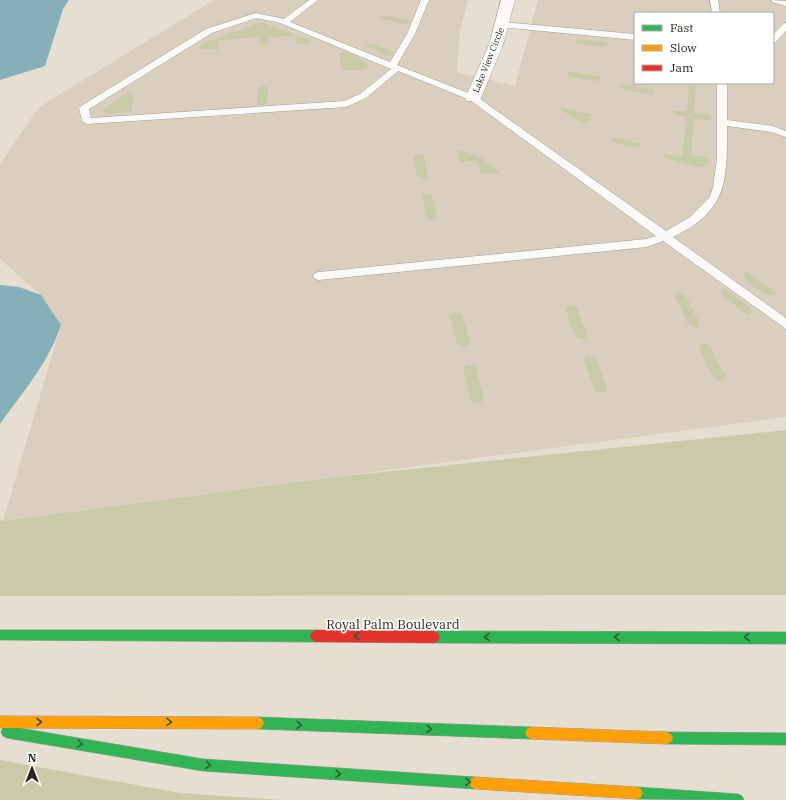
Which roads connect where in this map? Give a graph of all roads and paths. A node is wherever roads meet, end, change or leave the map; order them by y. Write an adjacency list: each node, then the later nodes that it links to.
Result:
1 (314, 0): 8 (lane)
2 (425, 0): 13 (lane)
3 (508, 0): 9 (street, Lake View Circle)
4 (714, 0): 7 (lane)
5 (775, 0): 6 (lane)
6 (786, 4)
7 (716, 12)
8 (286, 22): 13 (lane); 13 (lane)
9 (503, 25): 11 (lane); 15 (street, Lake View Circle)
10 (786, 26): 12 (lane)
11 (634, 37)
12 (774, 39)
13 (394, 67): 15 (lane)
14 (722, 84): 16 (lane)
15 (473, 98): 18 (lane)
16 (721, 122): 17 (lane); 18 (lane)
17 (786, 134)
18 (665, 237): 19 (lane); 20 (lane)
19 (319, 276)
20 (786, 324)
21 (0, 635): 22 (main road, Royal Palm Boulevard, one-way to 21)
22 (786, 638)
23 (0, 722): 25 (main road, one-way to 25)
24 (0, 731): 26 (main road, one-way to 26)
25 (786, 739)
26 (738, 800)

